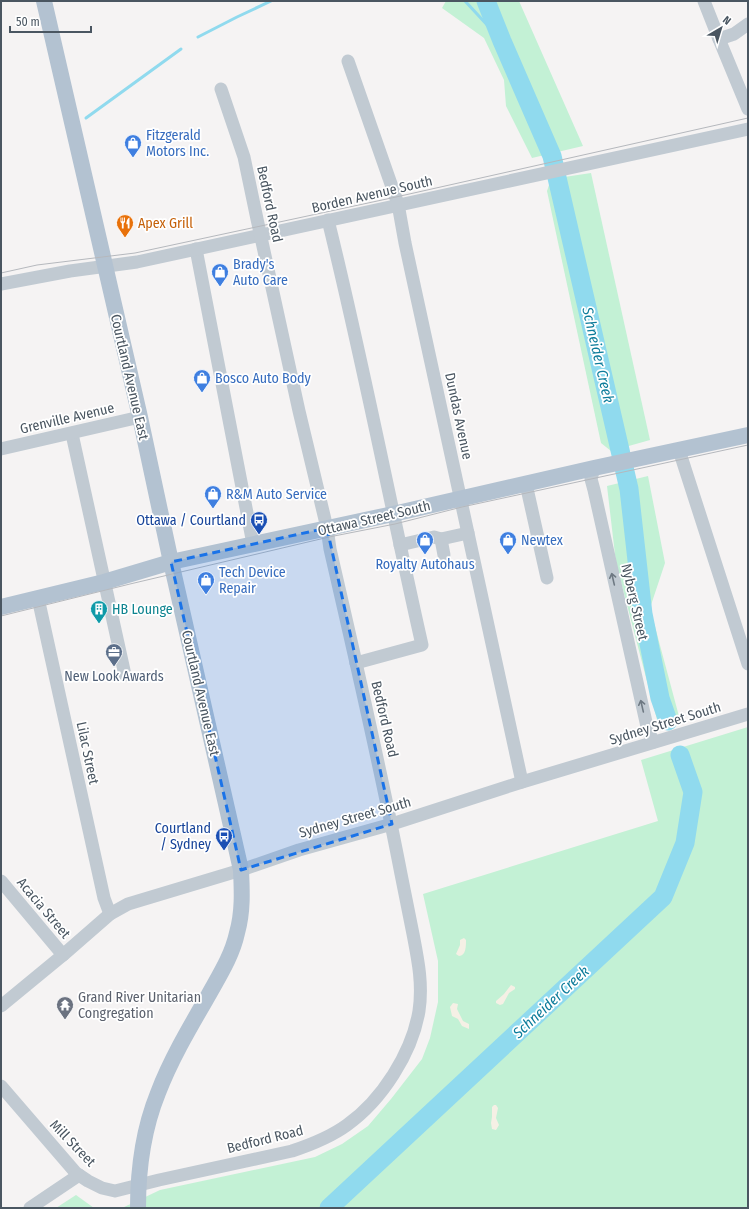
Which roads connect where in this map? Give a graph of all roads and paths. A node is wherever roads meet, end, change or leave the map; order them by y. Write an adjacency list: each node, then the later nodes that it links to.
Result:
1 (44, 1): 13 (main road, Courtland Avenue East)
2 (704, 1): 4 (street)
3 (748, 24): 4 (street)
4 (720, 39): 7 (street)
5 (348, 61): 9 (street, Dundas Avenue)
6 (221, 89): 11 (street, Bedford Road)
7 (748, 109)
8 (748, 129): 9 (street, Borden Avenue South)
9 (398, 204): 10 (street, Borden Avenue South); 22 (street, Dundas Avenue)
10 (328, 220): 11 (street, Borden Avenue South); 23 (street)
11 (260, 235): 12 (street, Borden Avenue South); 24 (street, Bedford Road)
12 (196, 249): 13 (street, Borden Avenue South); 27 (street)
13 (104, 266): 14 (street, Borden Avenue South); 15 (main road, Courtland Avenue East)
14 (1, 284)
15 (140, 417): 16 (street, Grenville Avenue); 30 (main road, Courtland Avenue East)
16 (72, 434): 18 (street, Grenville Avenue); 32 (street)
17 (747, 438): 19 (main road, Ottawa Street South)
18 (1, 449)
19 (679, 450): 20 (main road, Ottawa Street South); 36 (street)
20 (601, 467): 21 (main road, Ottawa Street South); 39 (street, Nyberg Street, one-way to 20)
21 (526, 484): 22 (main road, Ottawa Street South); 31 (street)
22 (460, 498): 23 (main road, Ottawa Street South); 25 (street, Dundas Avenue)
23 (393, 514): 24 (main road, Ottawa Street South); 28 (street)
24 (327, 528): 27 (main road, Ottawa Street South); 35 (street, Bedford Road)
25 (468, 533): 26 (street); 40 (street, Dundas Avenue)
26 (441, 539): 28 (street); 29 (street)
27 (253, 544): 30 (main road, Ottawa Street South)
28 (400, 545): 35 (street)
29 (444, 555)
30 (171, 562): 32 (main road, Ottawa Street South); 42 (main road, Courtland Avenue East)
31 (547, 578)
32 (104, 582): 33 (main road, Ottawa Street South); 37 (street)
33 (38, 598): 34 (main road, Ottawa Street South); 44 (street, Lilac Street)
34 (1, 607)
35 (356, 663): 41 (street, Bedford Road)
36 (748, 664)
37 (125, 675)
38 (748, 714): 39 (street, Sydney Street South)
39 (654, 742): 40 (street, Sydney Street South)
40 (522, 782): 41 (street, Sydney Street South)
41 (392, 824): 42 (street, Sydney Street South); 49 (street, Bedford Road)
42 (241, 870): 44 (street, Sydney Street South); 49 (main road, Courtland Avenue East)
43 (1, 881): 45 (street, Acacia Street)
44 (110, 914): 45 (street, Sydney Street South)
45 (63, 955): 46 (street, Sydney Street South)
46 (1, 1006)
47 (1, 1086): 48 (street, Mill Street)
48 (79, 1175): 49 (street, Mill Street); 50 (street)
49 (138, 1186): 51 (main road, Courtland Avenue East)
50 (30, 1208)
51 (138, 1208)

